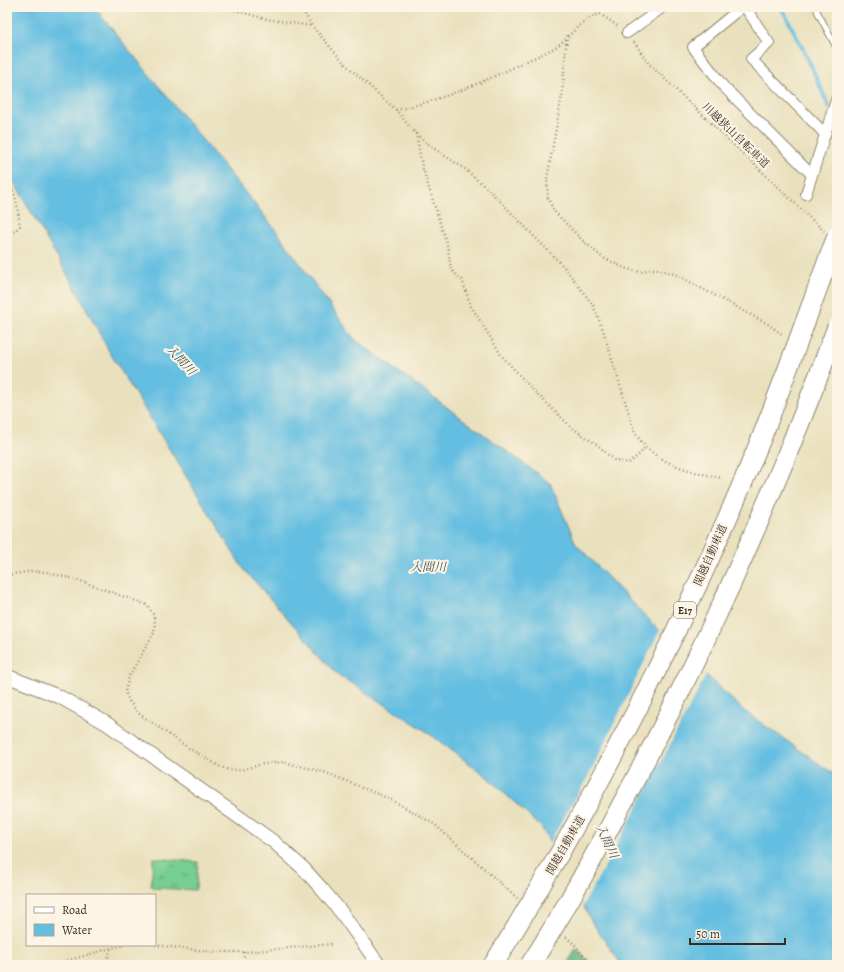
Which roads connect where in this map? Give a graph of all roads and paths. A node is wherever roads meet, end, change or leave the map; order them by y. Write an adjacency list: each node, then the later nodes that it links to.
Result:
1 (223, 7): 8 (path)
2 (301, 7): 8 (path)
3 (590, 7): 7 (path)
4 (663, 7): 9 (street)
5 (744, 7): 15 (street); 16 (street)
6 (817, 11): 11 (lane)
7 (600, 14): 9 (path); 10 (path)
8 (312, 26): 13 (path)
9 (628, 33): 20 (path, 川越狭山自転車道)
10 (567, 36): 13 (path); 22 (path)
11 (837, 49)
12 (837, 97): 15 (street)
13 (396, 110): 14 (path)
14 (415, 133): 23 (path); 23 (path)
15 (825, 134): 16 (street)
16 (812, 175): 18 (street)
17 (7, 180): 19 (path)
18 (806, 194)
19 (7, 235)
20 (832, 235): 38 (highway, 関越自動車道 / E17, bridge)
21 (837, 326): 39 (highway, bridge)
22 (783, 335)
23 (646, 446): 24 (path)
24 (721, 478)
25 (7, 575): 27 (path)
26 (7, 676): 37 (street)
27 (520, 900)
28 (562, 935): 40 (path)
29 (332, 944): 33 (path)
30 (156, 945): 33 (path)
31 (120, 946): 32 (path)
32 (111, 948): 34 (path); 35 (path)
33 (244, 952): 36 (path)
34 (52, 965)
35 (106, 965)
36 (244, 965)
37 (379, 965)
38 (493, 965)
39 (530, 965)
40 (590, 965)

